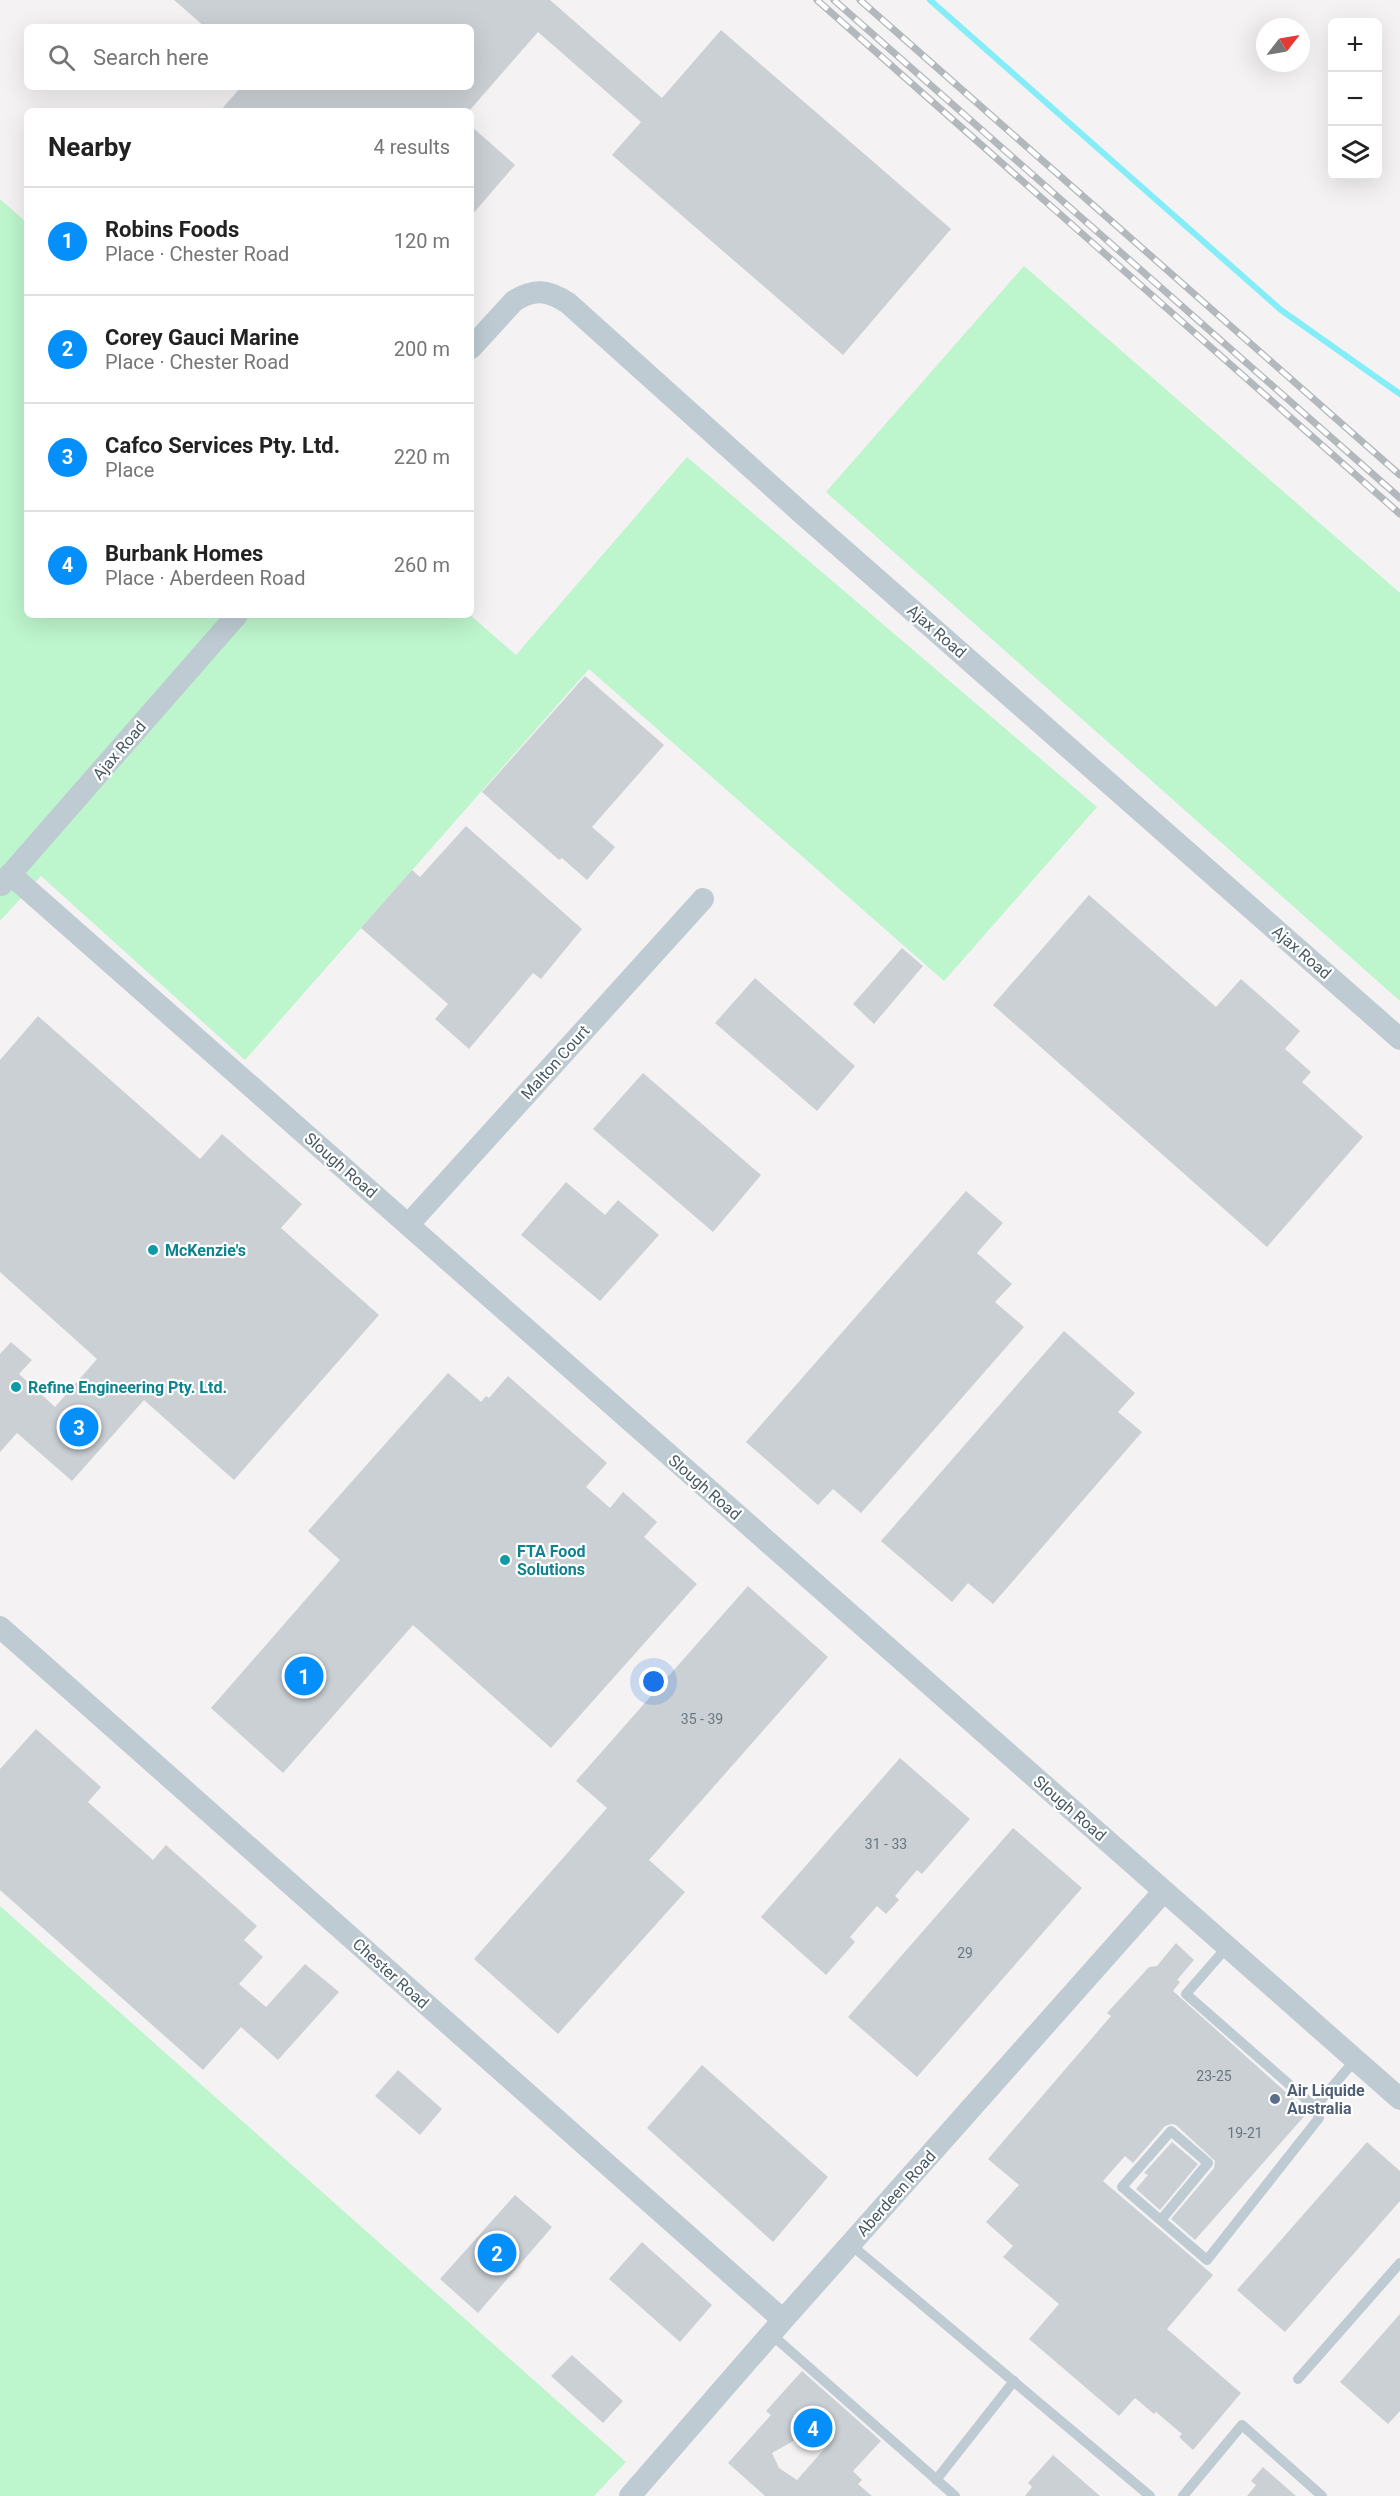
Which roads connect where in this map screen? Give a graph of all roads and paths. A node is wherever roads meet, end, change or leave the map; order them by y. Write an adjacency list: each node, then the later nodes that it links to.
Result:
1 (474, 345): 5 (street, Ajax Road)
2 (234, 618): 3 (street, Ajax Road)
3 (5, 880): 6 (street, Slough Road)
4 (703, 898): 6 (street, Malton Court)
5 (1400, 1039)
6 (408, 1225): 8 (street, Slough Road)
7 (0, 1627): 16 (street, Chester Road)
8 (1164, 1891): 9 (street, Slough Road); 14 (street, Aberdeen Road)
9 (1227, 1947): 10 (street, Slough Road); 12 (lane)
10 (1355, 2060): 11 (street, Slough Road); 12 (lane)
11 (1400, 2099)
12 (1315, 2107): 13 (lane)
13 (1161, 2220): 13 (lane)
14 (850, 2244): 16 (street, Aberdeen Road); 18 (lane)
15 (1400, 2263): 17 (lane)
16 (777, 2327): 19 (lane); 20 (street, Aberdeen Road)
17 (1298, 2379)
18 (1014, 2381): 19 (lane); 22 (lane)
19 (936, 2480): 21 (lane)
20 (630, 2496)
21 (955, 2496)
22 (1150, 2496)
23 (1183, 2496): 24 (lane)
24 (1322, 2496)

